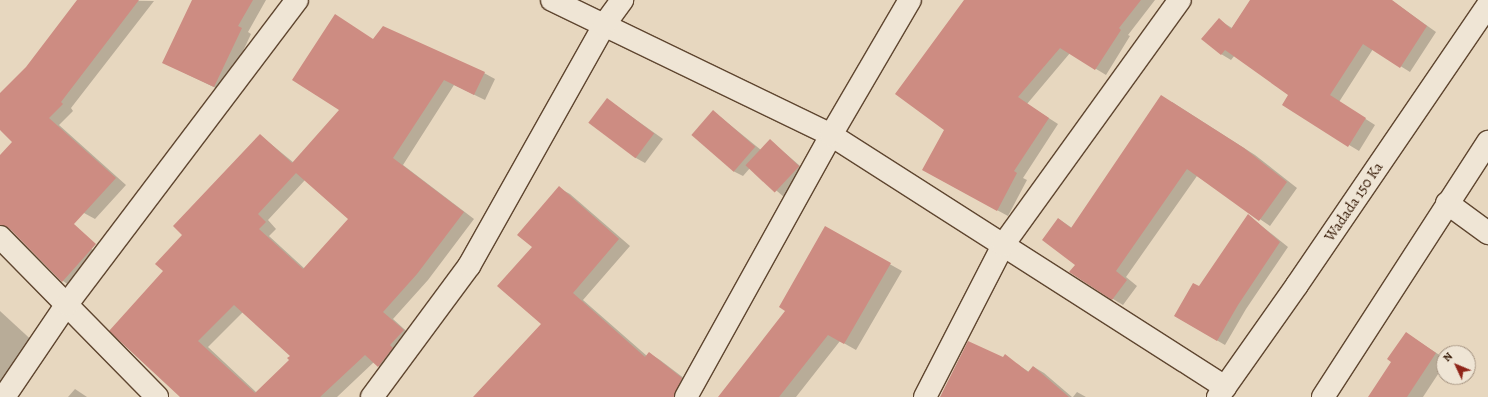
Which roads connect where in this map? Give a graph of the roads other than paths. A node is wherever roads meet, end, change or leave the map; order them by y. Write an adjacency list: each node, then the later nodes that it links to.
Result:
1 (297, 0): 14 (street)
2 (552, 0): 7 (street)
3 (622, 0): 7 (street)
4 (910, 0): 8 (street)
5 (1180, 0): 13 (street)
6 (1483, 4): 15 (street, Wadada 150 Ka)
7 (604, 25): 8 (street); 19 (street)
8 (831, 135): 13 (street); 16 (street)
9 (1488, 142): 10 (street)
10 (1447, 203): 11 (street); 21 (street)
11 (1488, 233)
12 (0, 237): 14 (street)
13 (1003, 246): 15 (street); 20 (street)
14 (66, 304): 17 (street); 18 (street)
15 (1227, 394)
16 (689, 396)
17 (4, 397)
18 (157, 397)
19 (372, 397)
20 (925, 397)
21 (1323, 397)

